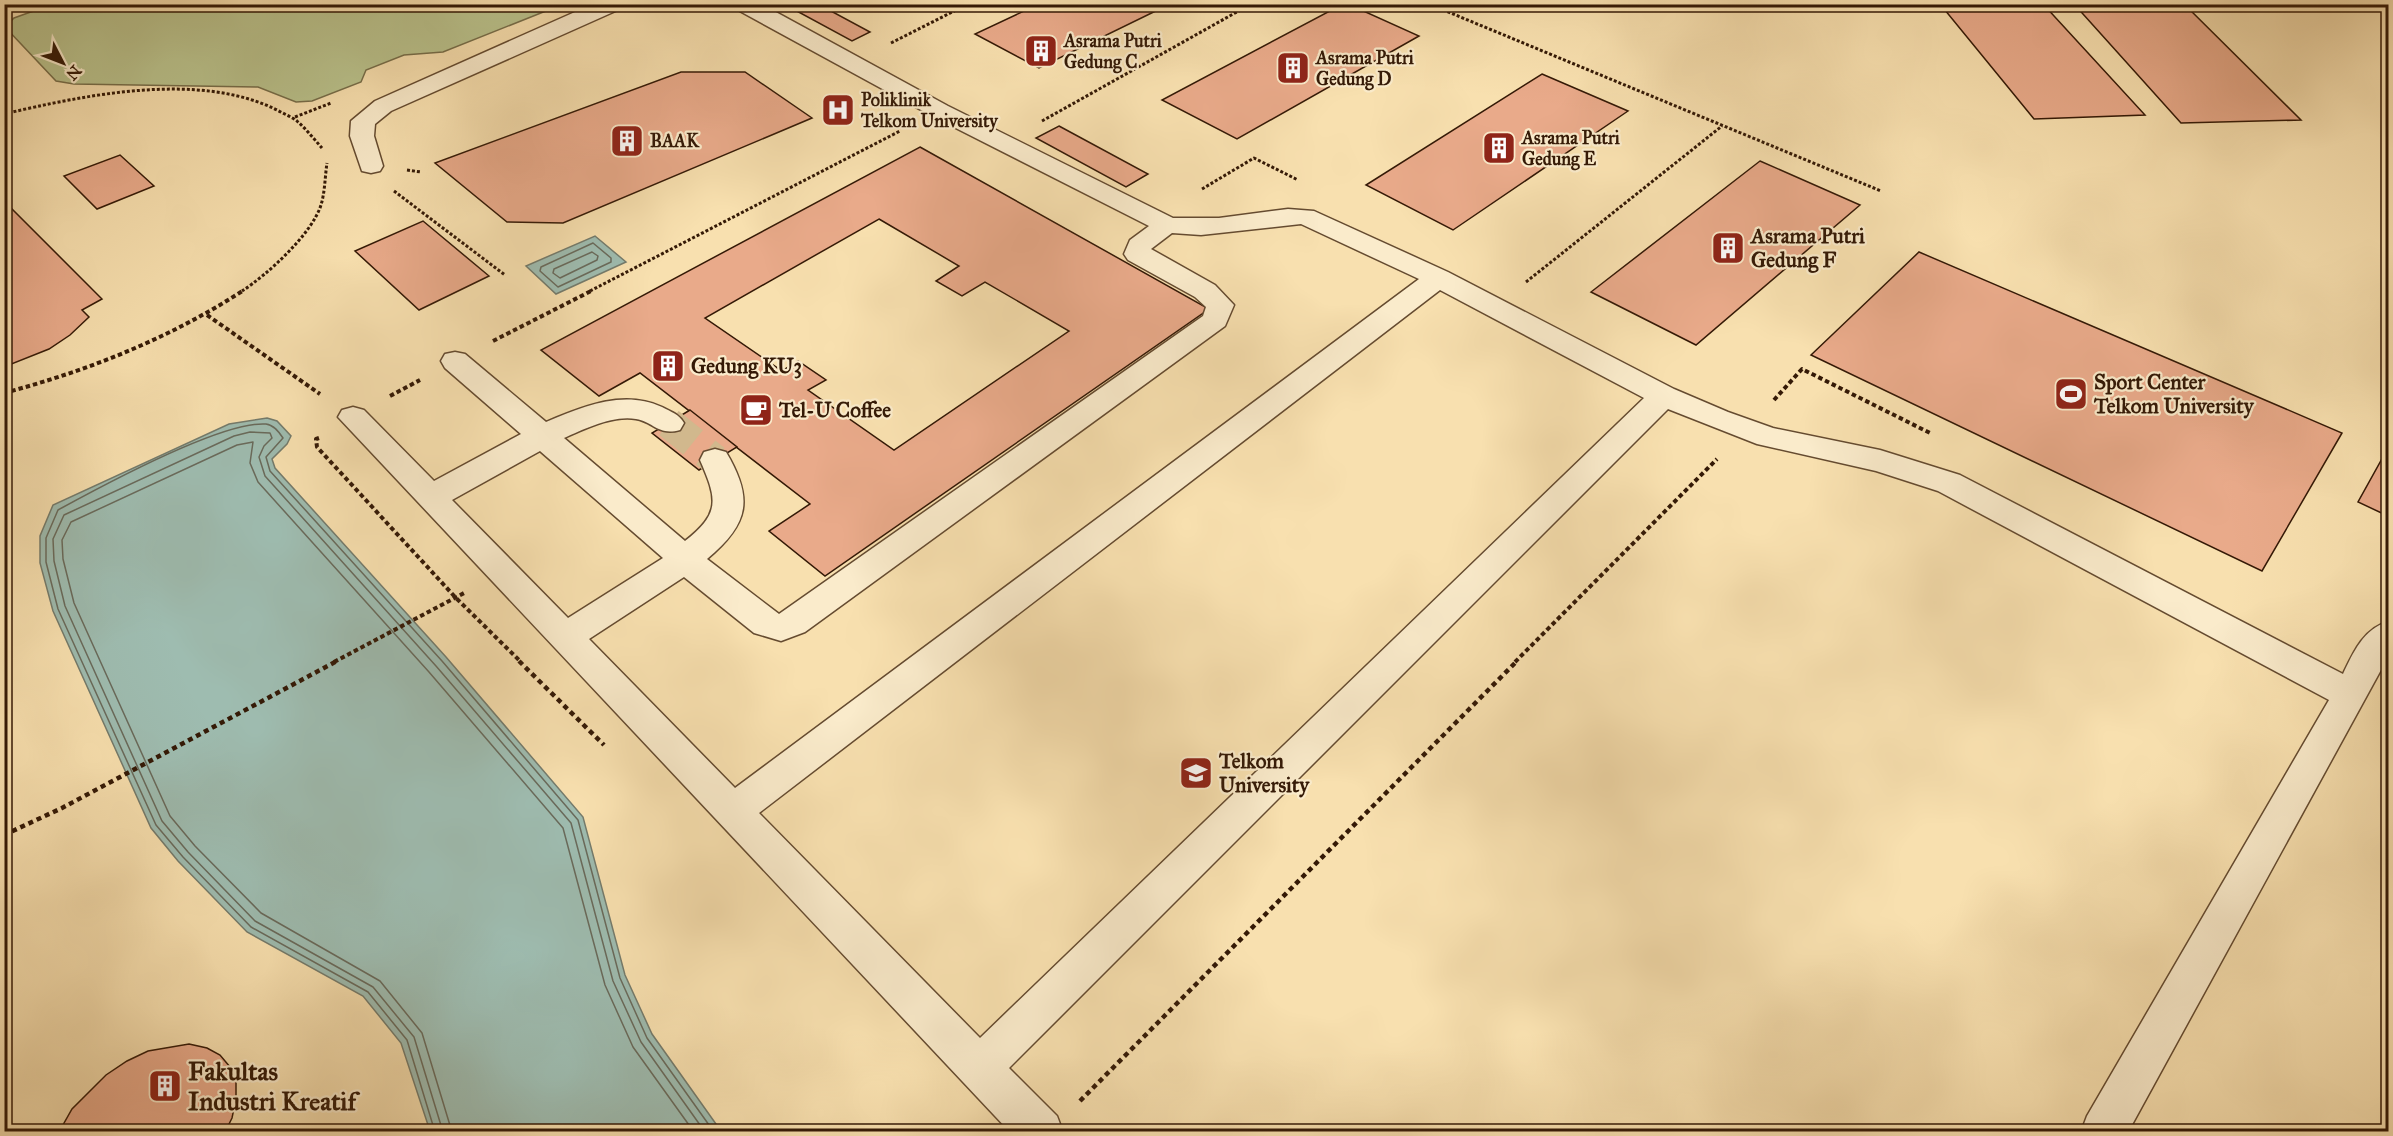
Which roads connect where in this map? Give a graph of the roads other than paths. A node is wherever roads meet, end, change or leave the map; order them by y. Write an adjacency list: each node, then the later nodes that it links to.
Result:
1 (612, 4): 3 (lane)
2 (744, 4): 4 (lane)
3 (371, 166)
4 (1167, 225): 5 (lane); 13 (lane)
5 (1438, 278): 7 (lane); 17 (lane)
6 (455, 361): 10 (lane)
7 (1664, 396): 16 (lane); 18 (lane)
8 (353, 417): 12 (lane)
9 (669, 423): 10 (lane)
10 (542, 436): 12 (lane); 13 (lane)
11 (715, 460): 13 (lane)
12 (431, 497): 15 (lane)
13 (685, 559): 15 (lane)
14 (2388, 635): 16 (lane)
15 (565, 637): 17 (lane)
16 (2350, 695): 20 (lane)
17 (733, 812): 18 (lane)
18 (979, 1068): 19 (lane)
19 (1041, 1131)
20 (2103, 1131)

